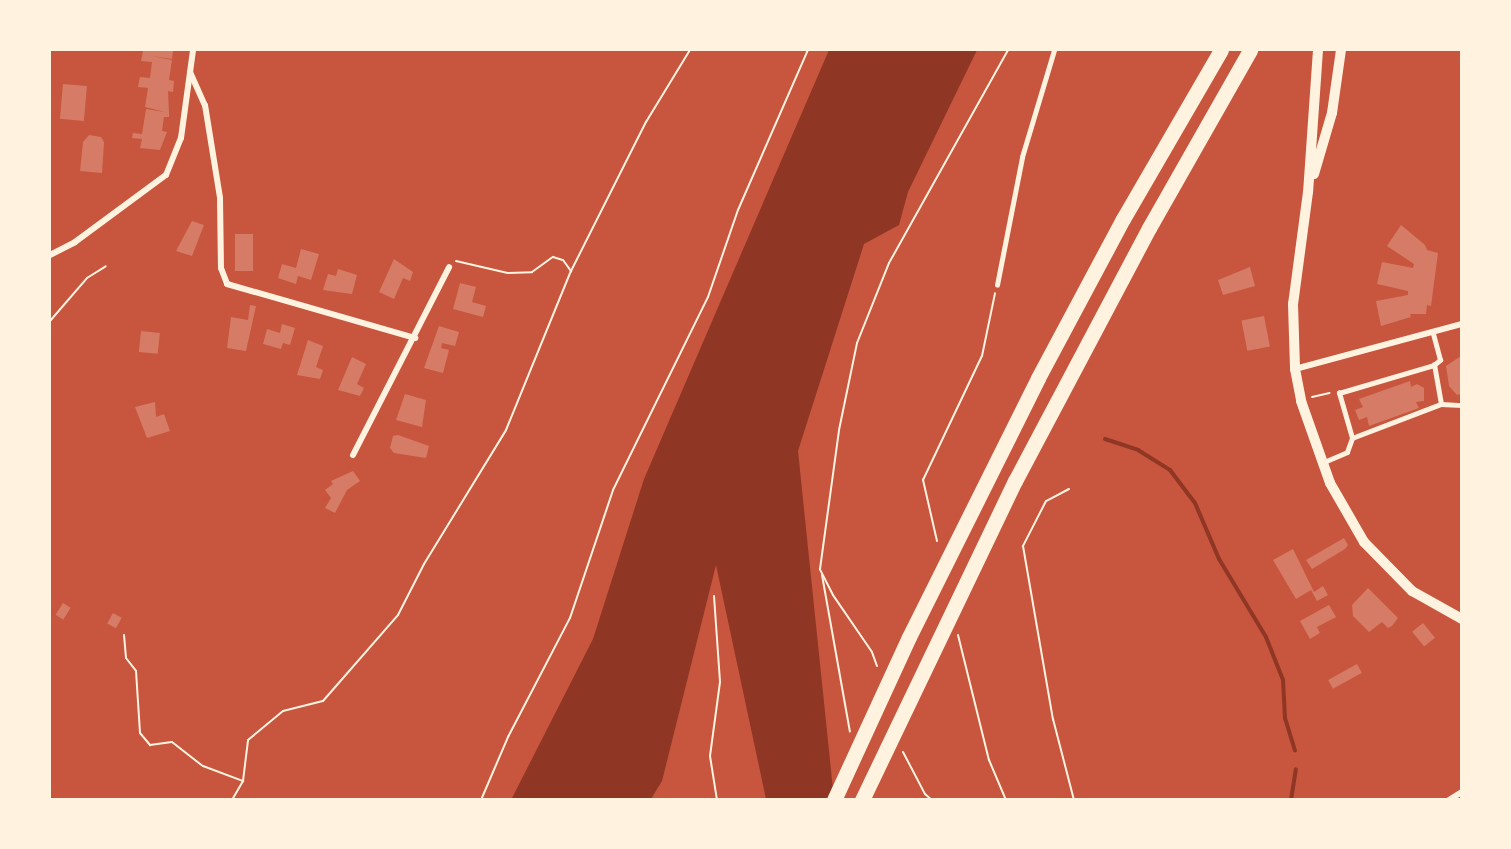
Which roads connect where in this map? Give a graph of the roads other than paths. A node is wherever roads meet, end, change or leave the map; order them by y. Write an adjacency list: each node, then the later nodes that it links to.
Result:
1 (193, 50): 7 (street)
2 (1054, 50): 11 (lane)
3 (1221, 50): 24 (highway)
4 (1250, 50): 25 (highway)
5 (1318, 50): 8 (street)
6 (1341, 50): 8 (street)
7 (190, 72): 9 (street); 14 (street)
8 (1308, 192): 16 (street)
9 (50, 255)
10 (449, 267): 14 (street)
11 (997, 285)
12 (1461, 324): 13 (street)
13 (1433, 333): 15 (lane); 16 (street)
14 (415, 338): 20 (street)
15 (1434, 364): 17 (lane); 19 (lane)
16 (1295, 369): 21 (street)
17 (1441, 404): 18 (lane); 19 (lane)
18 (1461, 405)
19 (1352, 438): 21 (lane)
20 (353, 455)
21 (1321, 463): 22 (street)
22 (1461, 619)
23 (1461, 792): 26 (street)
24 (834, 800)
25 (862, 800)
26 (1449, 800)

